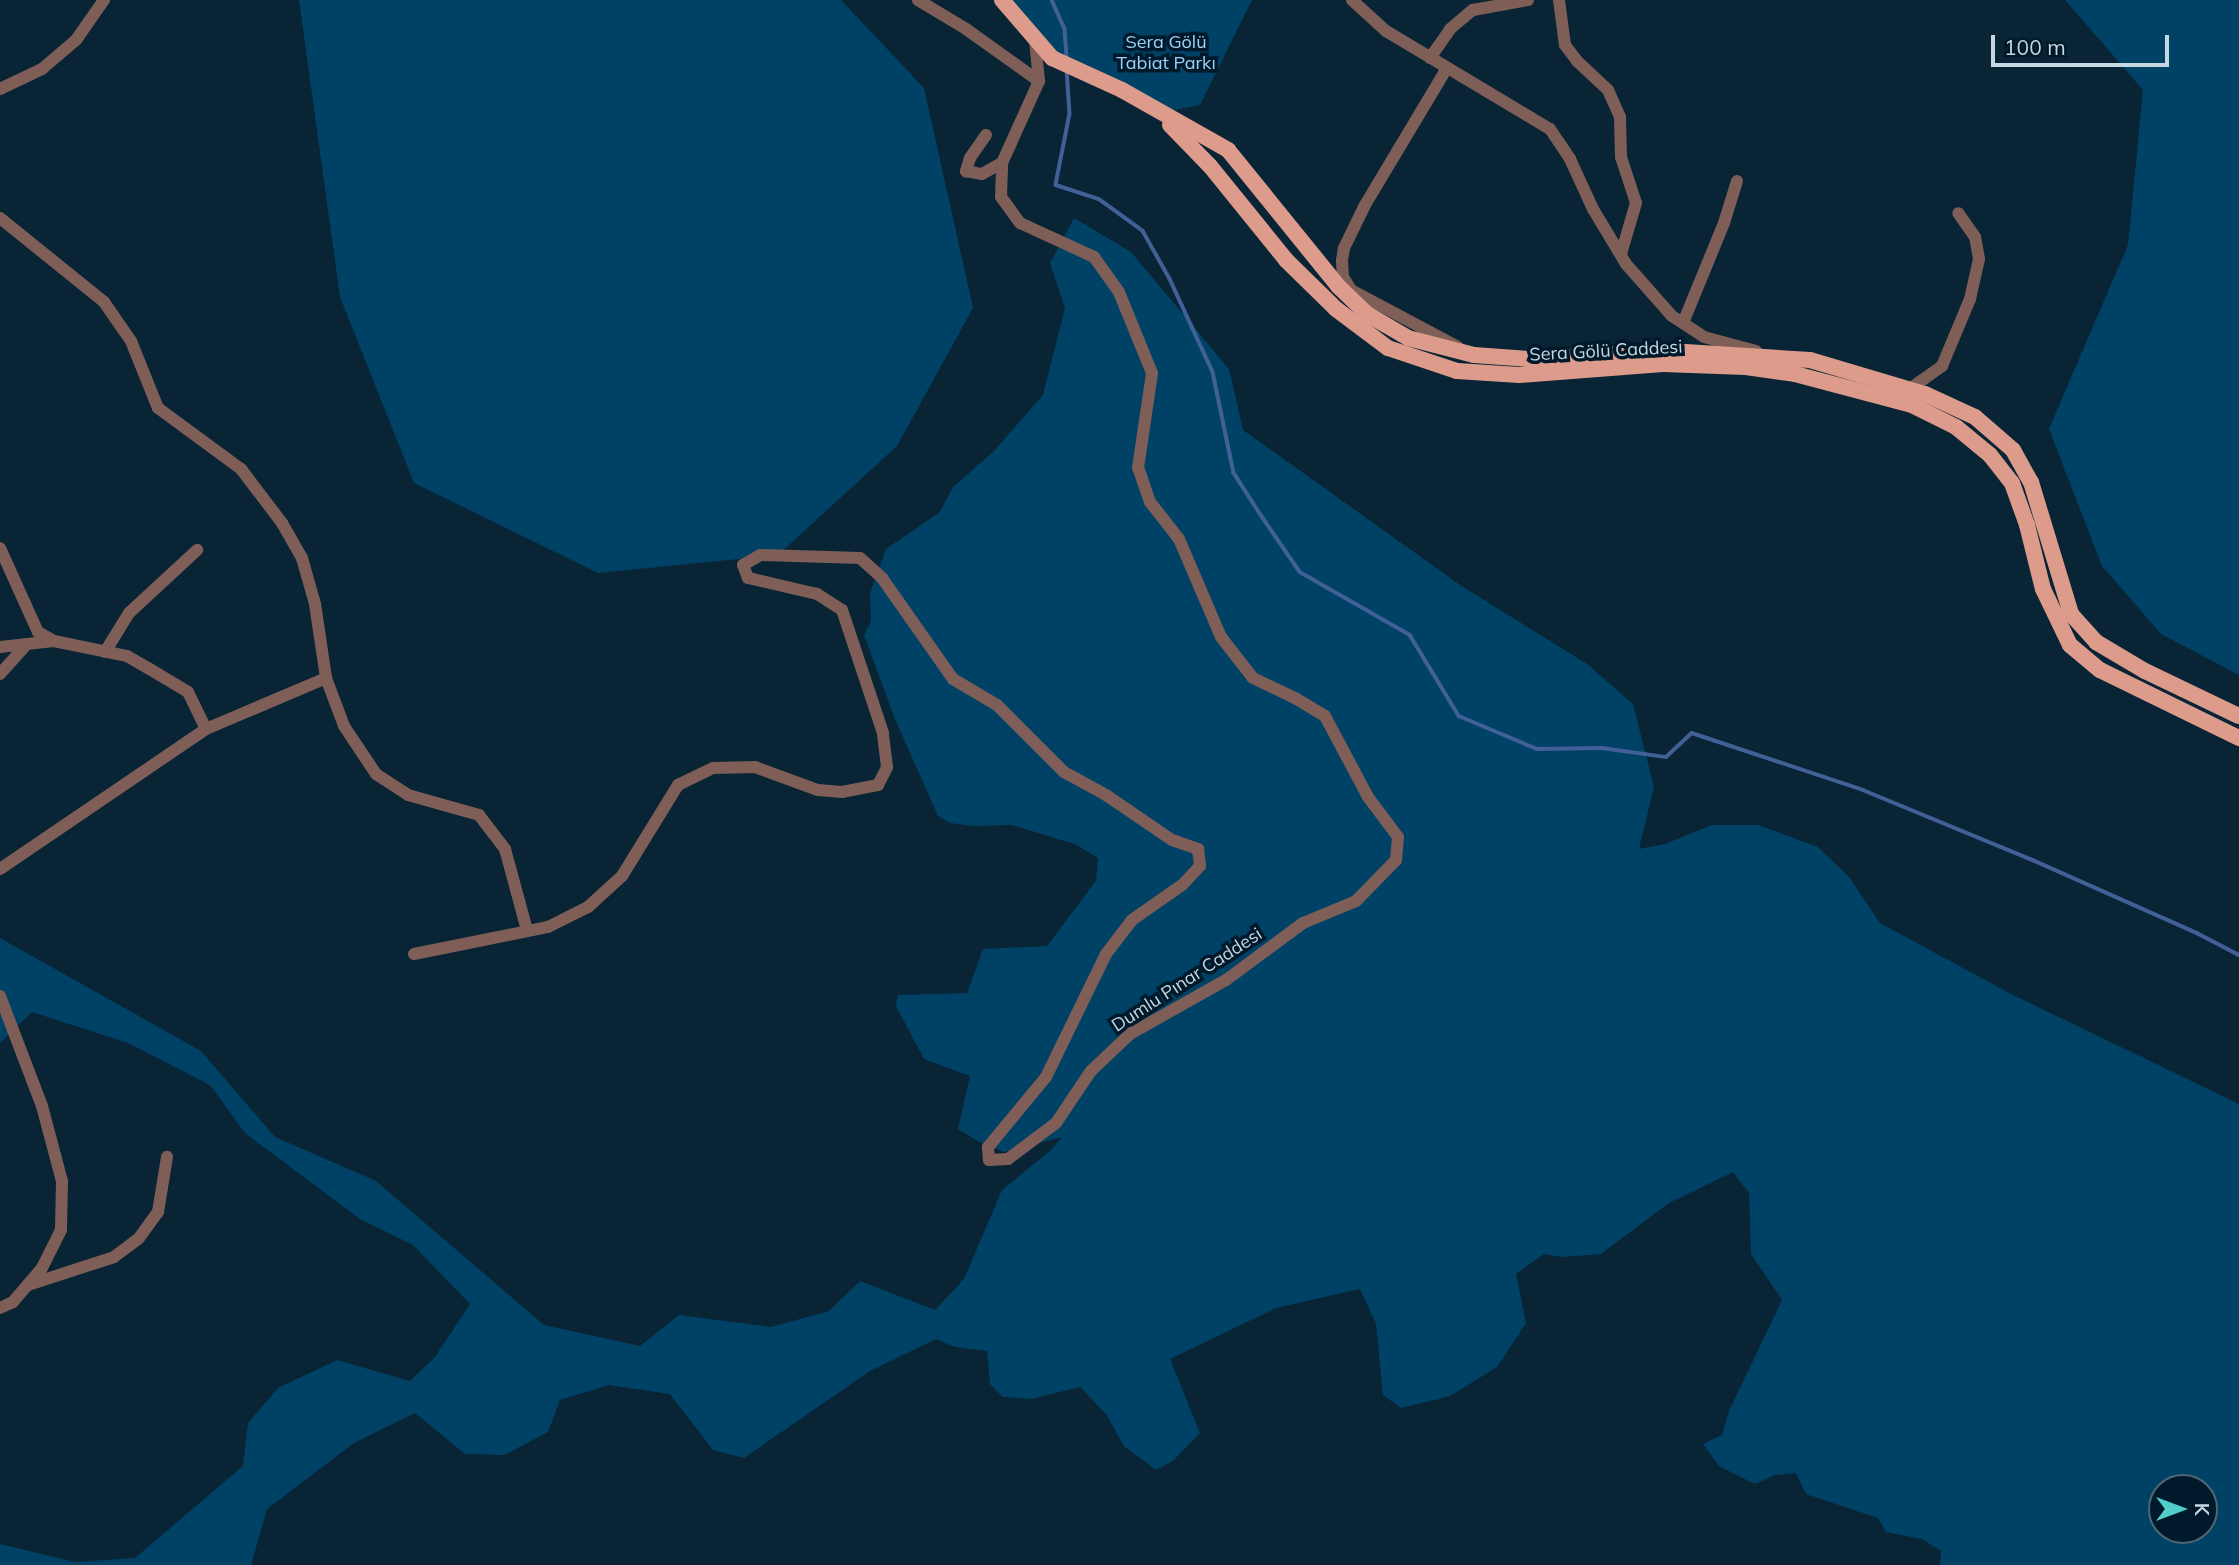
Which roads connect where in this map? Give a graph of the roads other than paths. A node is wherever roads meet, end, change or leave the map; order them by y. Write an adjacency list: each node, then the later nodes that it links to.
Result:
1 (104, 0): 11 (street)
2 (918, 0): 10 (street)
3 (1002, 0): 7 (main road, Sera Gölü Caddesi)
4 (1352, 0): 8 (street)
5 (1528, 0): 8 (street)
6 (1559, 0): 18 (street)
7 (1035, 40): 10 (street, Dumlu Pınar Caddesi); 12 (main road, Sera Gölü Caddesi)
8 (1430, 58): 9 (street)
9 (1447, 68): 18 (street); 20 (street)
10 (1039, 81): 14 (street, Dumlu Pınar Caddesi)
11 (0, 89)
12 (1158, 113): 20 (main road, Sera Gölü Caddesi); 23 (main road, Sera Gölü Caddesi)
13 (986, 135): 14 (street)
14 (1002, 163): 38 (street, Dumlu Pınar Caddesi)
15 (1737, 181): 19 (street)
16 (1958, 213): 24 (street)
17 (0, 218): 33 (street)
18 (1621, 254): 19 (street)
19 (1683, 323): 21 (street)
20 (1474, 355): 21 (main road, Sera Gölü Caddesi); 23 (street)
21 (1772, 356): 22 (street); 24 (main road, Sera Gölü Caddesi)
22 (1795, 374): 23 (main road, Sera Gölü Caddesi); 25 (main road, Sera Gölü Caddesi)
23 (1519, 375)
24 (1909, 389): 25 (street); 34 (main road, Sera Gölü Caddesi)
25 (1892, 401): 36 (main road, Sera Gölü Caddesi)
26 (0, 548): 28 (street)
27 (197, 550): 31 (street)
28 (54, 641): 29 (street); 31 (street)
29 (27, 644): 30 (street); 32 (street)
30 (0, 647)
31 (105, 652): 35 (street)
32 (0, 674)
33 (326, 678): 35 (street); 38 (street)
34 (2239, 716)
35 (206, 729): 37 (street)
36 (2239, 738)
37 (0, 869)
38 (527, 930): 39 (street, Dumlu Pınar Caddesi)
39 (414, 954)
40 (0, 996): 42 (street)
41 (167, 1157): 42 (street)
42 (27, 1285): 43 (street)
43 (0, 1308)

